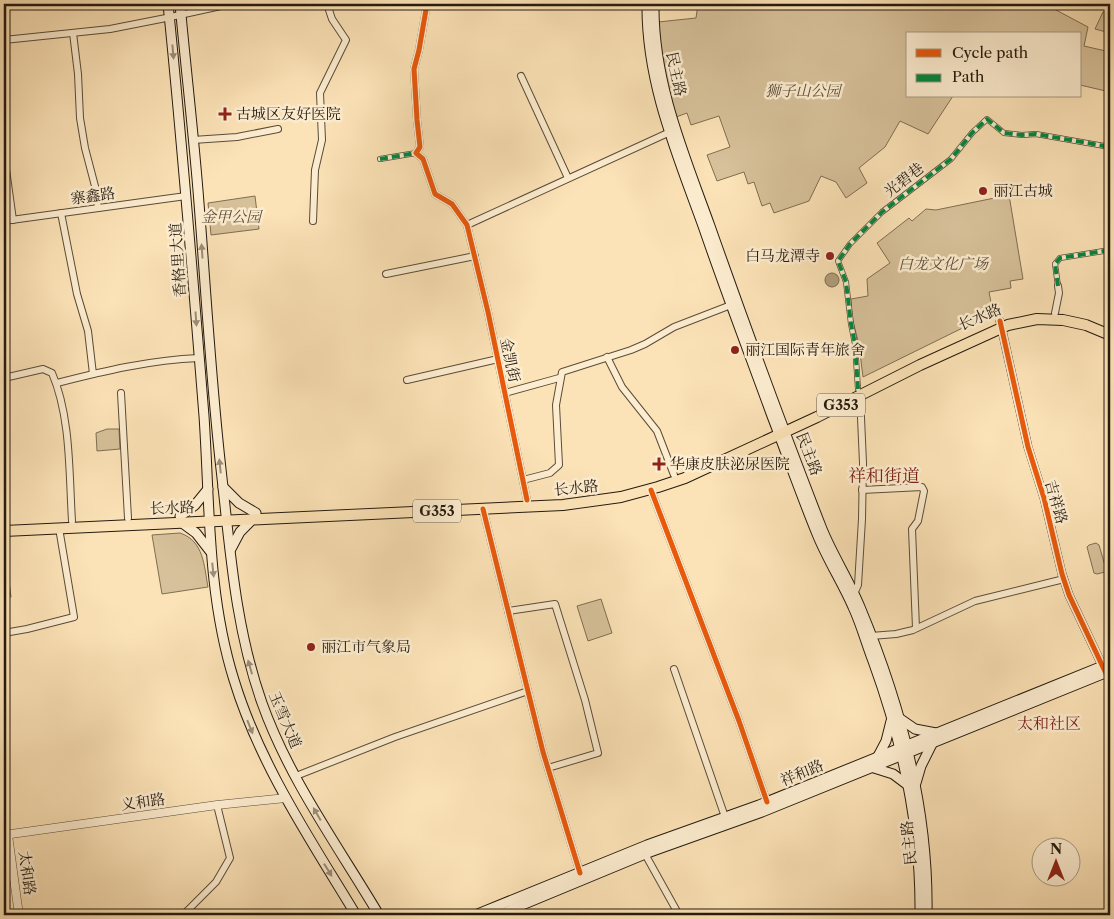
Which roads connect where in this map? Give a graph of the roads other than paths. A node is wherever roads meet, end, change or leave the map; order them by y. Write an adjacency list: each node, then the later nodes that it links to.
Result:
1 (168, 4): 9 (main road, 香格里大道)
2 (180, 4): 8 (main road, 香格里大道)
3 (230, 4): 8 (street)
4 (327, 4): 26 (street)
5 (427, 4): 17 (street)
6 (647, 4): 14 (main road, 民主路)
7 (654, 4): 48 (main road, 民主路)
8 (181, 15): 9 (street); 15 (main road, 香格里大道)
9 (170, 18): 10 (street); 21 (main road, 香格里大道, one-way to 21)
10 (73, 33): 11 (street); 22 (street)
11 (4, 40)
12 (521, 76): 20 (street)
13 (278, 129): 15 (street)
14 (670, 132): 20 (street); 32 (main road, 民主路)
15 (193, 140): 51 (main road, 香格里大道, one-way to 15)
16 (1110, 147): 45 (street, 光碧巷)
17 (416, 153): 19 (street); 27 (street)
18 (4, 155): 24 (street)
19 (380, 160)
20 (568, 178): 27 (street)
21 (186, 196): 22 (street, 寨鑫路); 38 (main road, 香格里大道, one-way to 38)
22 (98, 208): 23 (street, 寨鑫路)
23 (61, 213): 24 (street, 寨鑫路); 40 (street)
24 (13, 220): 25 (street, 寨鑫路)
25 (4, 221)
26 (313, 221)
27 (467, 225): 29 (street, 金凯街)
28 (1110, 250): 31 (street)
29 (474, 256): 30 (street); 39 (street, 金凯街)
30 (386, 274)
31 (1058, 286): 33 (street)
32 (731, 305): 37 (street); 48 (main road, 民主路)
33 (1055, 312): 34 (highway, 长水路 / G353); 35 (highway, 长水路 / G353)
34 (1001, 324): 36 (highway, 长水路 / G353); 45 (highway, 长水路 / G353); 68 (street, 吉祥路)
35 (1110, 328)
36 (1110, 334)
37 (607, 357): 42 (street); 49 (street)
38 (199, 358): 40 (street); 52 (main road, 香格里大道)
39 (498, 359): 43 (street); 47 (street, 金凯街)
40 (93, 374): 44 (street)
41 (4, 378): 44 (street)
42 (559, 378): 47 (street); 50 (street)
43 (407, 380)
44 (56, 383): 62 (street)
45 (859, 392): 48 (highway, 长水路 / G353); 54 (street)
46 (121, 393): 59 (street)
47 (505, 393): 50 (street, 金凯街)
48 (781, 430): 49 (highway, 长水路 / G353); 53 (highway, 长水路 / G353); 69 (main road, 民主路); 78 (main road, 民主路)
49 (674, 475): 55 (highway, 长水路 / G353)
50 (523, 480): 55 (street, 金凯街)
51 (223, 486): 57 (main road); 58 (main road, 香格里大道)
52 (208, 488): 60 (main road, 香格里大道); 61 (main road)
53 (651, 490): 56 (highway, 长水路 / G353); 88 (street)
54 (862, 490): 69 (street); 71 (street)
55 (527, 500): 57 (highway, 长水路 / G353)
56 (483, 509): 57 (highway, 长水路 / G353); 70 (street)
57 (254, 516): 58 (highway, 长水路 / G353); 66 (main road)
58 (226, 517): 60 (highway, 长水路 / G353); 66 (main road, 玉雪大道)
59 (128, 518): 61 (highway, 长水路 / G353); 62 (highway, 长水路 / G353)
60 (209, 518): 61 (highway, 长水路 / G353); 67 (main road)
61 (180, 519): 64 (highway, 长水路 / G353); 67 (main road)
62 (72, 521): 63 (highway, 长水路 / G353)
63 (4, 525)
64 (60, 528): 65 (highway, 长水路 / G353); 72 (street)
65 (4, 531)
66 (230, 551): 85 (main road, 玉雪大道, one-way to 66)
67 (211, 552): 87 (main road, one-way to 87)
68 (1064, 579): 71 (street); 74 (street, 吉祥路)
69 (854, 594): 73 (main road, 民主路)
70 (508, 611): 77 (street); 83 (street)
71 (916, 628): 73 (street)
72 (4, 633)
73 (871, 636): 78 (main road, 民主路)
74 (1108, 668): 76 (street, 吉祥路); 79 (main road, 祥和路); 80 (main road, 祥和路)
75 (674, 669): 90 (street)
76 (1110, 682)
77 (528, 691): 83 (street); 85 (street)
78 (895, 717): 79 (main road); 81 (main road, 民主路); 82 (main road)
79 (939, 733): 81 (main road, 祥和路)
80 (932, 744): 81 (main road, 祥和路); 86 (main road)
81 (904, 751): 82 (main road, 祥和路); 84 (main road, 祥和路); 86 (main road, 民主路)
82 (876, 758): 88 (main road, 祥和路)
83 (548, 768): 93 (street)
84 (873, 768): 86 (main road); 92 (main road, 祥和路)
85 (296, 776): 97 (main road, 玉雪大道, one-way to 85)
86 (912, 786): 101 (main road, 民主路); 102 (main road, 民主路)
87 (286, 798): 89 (street, 义和路); 96 (main road, one-way to 96)
88 (766, 802): 90 (main road, 祥和路)
89 (217, 805): 91 (street, 义和路); 95 (street)
90 (725, 817): 93 (main road, 祥和路)
91 (6, 835): 94 (street, 太和路)
92 (645, 854): 99 (main road, 祥和路); 100 (street)
93 (580, 873): 98 (main road, 祥和路)
94 (19, 915)
95 (183, 915)
96 (356, 915)
97 (379, 915)
98 (475, 915)
99 (500, 915)
100 (679, 915)
101 (920, 915)
102 (927, 915)

